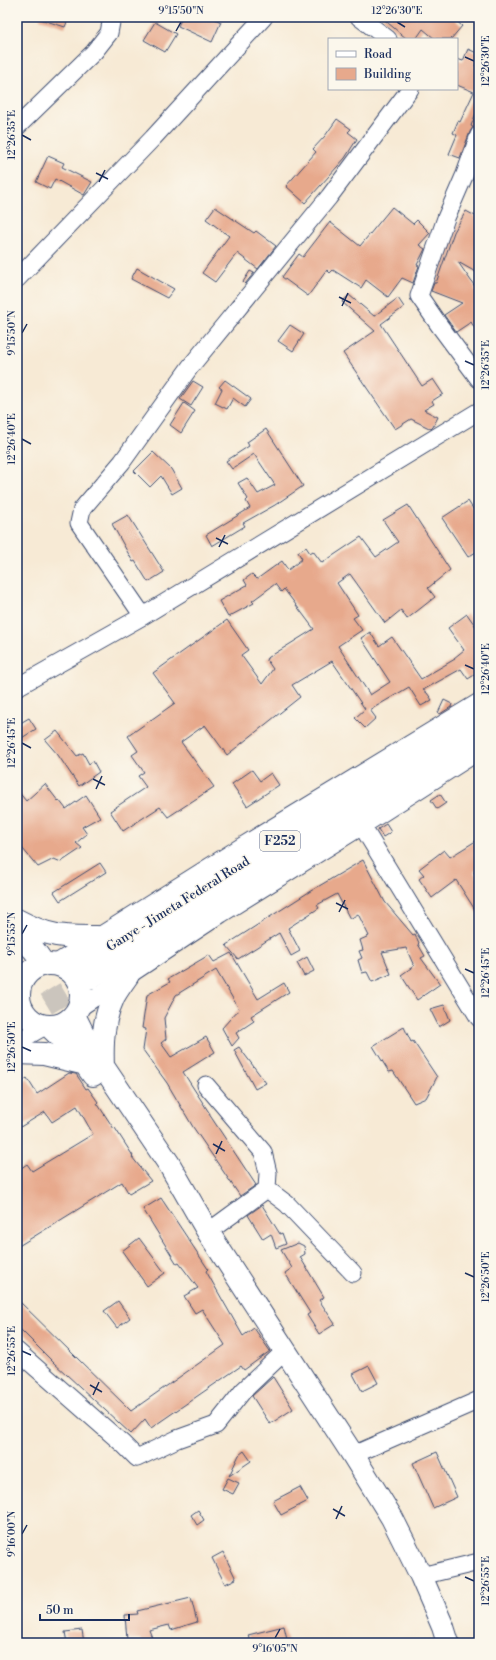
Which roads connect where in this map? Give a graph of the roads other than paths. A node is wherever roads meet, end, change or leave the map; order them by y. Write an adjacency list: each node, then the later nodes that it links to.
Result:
1 (112, 17): 6 (street)
2 (264, 17): 8 (street)
3 (359, 17): 4 (street)
4 (387, 38)
5 (409, 90): 11 (street)
6 (17, 126)
7 (479, 135): 9 (street)
8 (17, 279)
9 (479, 379)
10 (479, 411): 11 (street)
11 (143, 616): 12 (street)
12 (17, 687)
13 (479, 702): 20 (street)
14 (479, 716): 15 (main road, Ganye - Jimeta Federal Road / F252)
15 (479, 735)
16 (479, 751): 17 (street)
17 (362, 826): 22 (street); 25 (street)
18 (17, 920): 20 (main road)
19 (17, 934): 21 (main road)
20 (98, 937): 21 (street)
21 (49, 964): 23 (main road); 24 (main road)
22 (128, 975): 24 (street); 29 (main road)
23 (19, 979): 26 (main road)
24 (76, 1011): 26 (main road); 29 (main road)
25 (479, 1018)
26 (47, 1026): 27 (street); 29 (main road)
27 (17, 1042)
28 (17, 1053): 29 (main road)
29 (95, 1066): 32 (main road)
30 (206, 1085): 31 (street)
31 (267, 1189): 32 (street); 33 (street)
32 (208, 1232): 35 (main road)
33 (353, 1273)
34 (17, 1351): 35 (street)
35 (286, 1351): 37 (main road)
36 (479, 1400): 37 (street)
37 (353, 1454): 39 (main road)
38 (479, 1562): 39 (street)
39 (421, 1576): 40 (main road)
40 (448, 1643)

